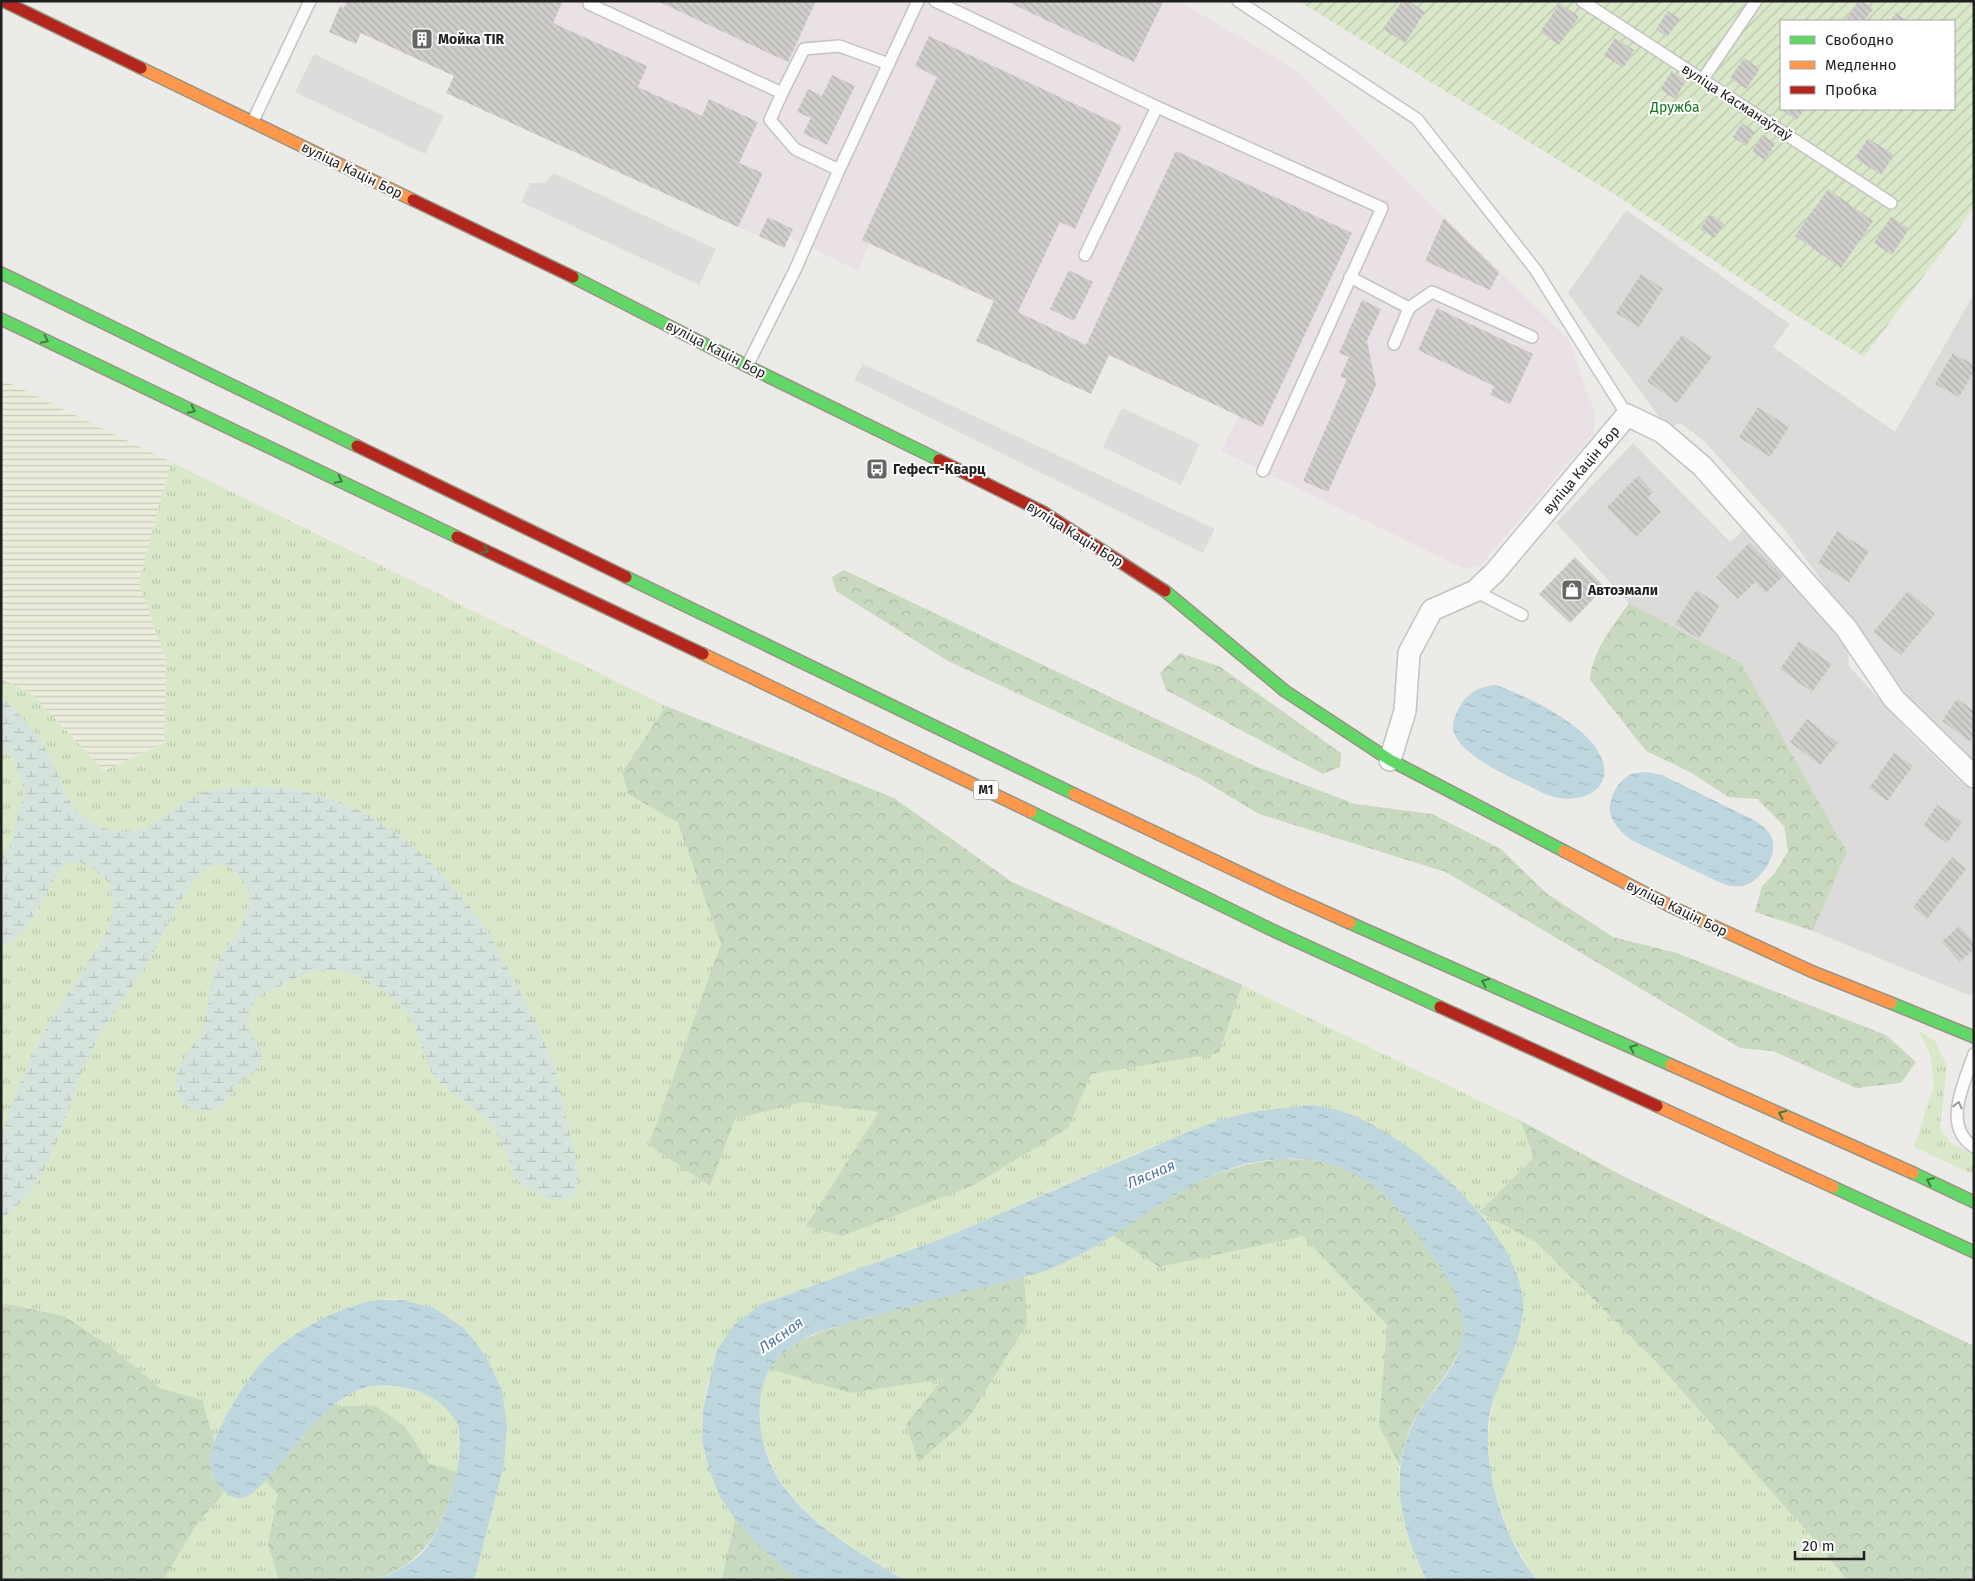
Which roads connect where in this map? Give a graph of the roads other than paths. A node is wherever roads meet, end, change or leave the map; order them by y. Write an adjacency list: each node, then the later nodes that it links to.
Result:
1 (3, 1): 13 (main road, вуліца Кацін Бор)
2 (310, 1): 13 (lane)
3 (918, 1): 9 (lane)
4 (935, 1): 12 (lane)
5 (1238, 1): 24 (lane)
6 (1582, 1): 10 (lane, вуліца Касманаўтаў)
7 (1756, 1): 10 (lane)
8 (589, 4): 11 (lane)
9 (889, 64): 11 (lane); 14 (lane)
10 (1702, 79): 15 (lane, вуліца Касманаўтаў)
11 (782, 93): 14 (lane)
12 (1157, 106): 16 (lane); 18 (lane)
13 (253, 121): 23 (main road, вуліца Кацін Бор)
14 (839, 170): 23 (lane)
15 (1891, 203)
16 (1084, 255)
17 (1, 273): 33 (main road, М1, one-way to 17)
18 (1350, 277): 19 (lane); 25 (lane)
19 (1409, 308): 21 (lane); 22 (lane)
20 (1, 319): 34 (main road, М1, one-way to 34)
21 (1532, 337)
22 (1394, 344)
23 (748, 366): 28 (main road, вуліца Кацін Бор)
24 (1627, 415): 26 (street, вуліца Кацін Бор); 29 (street, вуліца Кацін Бор)
25 (1263, 471)
26 (1475, 591): 27 (lane); 28 (street, вуліца Кацін Бор)
27 (1522, 615)
28 (1390, 760): 30 (main road, вуліца Кацін Бор)
29 (1974, 776)
30 (1974, 1038)
31 (1974, 1054): 32 (lane, one-way to 31)
32 (1974, 1147)
33 (1974, 1202)
34 (1974, 1252)

